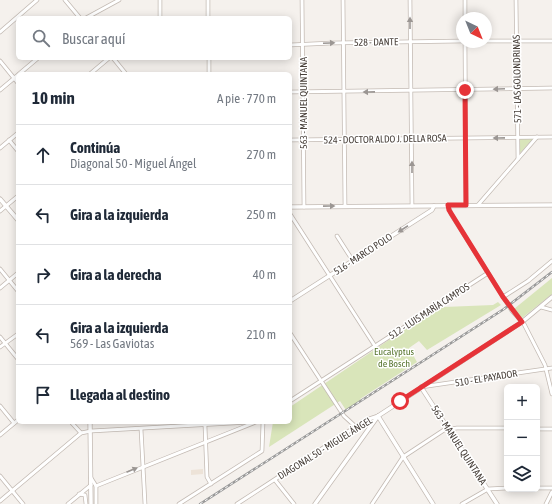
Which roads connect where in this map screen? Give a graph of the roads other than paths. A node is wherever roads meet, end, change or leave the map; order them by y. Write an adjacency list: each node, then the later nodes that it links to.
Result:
1 (37, 0): 12 (street)
2 (65, 0): 13 (street)
3 (118, 0): 14 (street)
4 (160, 0): 15 (street)
5 (208, 0): 16 (street)
6 (302, 0): 25 (street, 563 - MANUEL QUINTANA)
7 (343, 0): 24 (street)
8 (410, 0): 23 (street, one-way to 8)
9 (465, 0): 11 (street)
10 (516, 0): 19 (street, 571 - LAS GOLONDRINAS)
11 (465, 12)
12 (18, 16)
13 (78, 16)
14 (90, 16)
15 (160, 16)
16 (208, 16)
17 (16, 18): 18 (street)
18 (0, 32)
19 (516, 40): 21 (street); 22 (street); 39 (street, 571 - LAS GOLONDRINAS)
20 (456, 41): 23 (street, 528 - DANTE)
21 (492, 41)
22 (552, 41)
23 (410, 42): 24 (street, 528 - DANTE); 43 (street)
24 (343, 43): 25 (street, 528 - DANTE, one-way to 24); 46 (street)
25 (303, 44): 26 (street, 528 - DANTE); 45 (street, 563 - MANUEL QUINTANA)
26 (292, 45)
27 (465, 48): 42 (street)
28 (36, 60): 33 (street)
29 (107, 60): 34 (street)
30 (115, 60): 35 (street)
31 (209, 60): 36 (street)
32 (0, 61): 37 (street)
33 (20, 72)
34 (92, 72)
35 (124, 72)
36 (209, 72)
37 (14, 78): 38 (street); 41 (street)
38 (16, 80)
39 (517, 88): 40 (street); 42 (street, one-way to 42); 48 (street, 571 - LAS GOLONDRINAS)
40 (552, 88)
41 (0, 90)
42 (465, 90): 43 (street); 51 (street)
43 (411, 91): 46 (street, one-way to 46); 52 (street)
44 (292, 92): 45 (street)
45 (303, 92): 46 (street); 55 (street, 563 - MANUEL QUINTANA)
46 (343, 92): 56 (street)
47 (16, 135): 53 (street)
48 (518, 137): 49 (street, 524 - DOCTOR ALDO J. DELLA ROSA); 51 (street, 524 - DOCTOR ALDO J. DELLA ROSA, one-way to 51); 59 (street, 571 - LAS GOLONDRINAS)
49 (537, 137): 50 (street, 524 - DOCTOR ALDO J. DELLA ROSA); 59 (street)
50 (552, 137)
51 (466, 138): 52 (street, 524 - DOCTOR ALDO J. DELLA ROSA); 63 (street)
52 (412, 139): 56 (street, 524 - DOCTOR ALDO J. DELLA ROSA); 68 (street, one-way to 52)
53 (9, 140): 57 (street); 58 (street)
54 (292, 140): 55 (street, 524 - DOCTOR ALDO J. DELLA ROSA)
55 (303, 140): 56 (street, 524 - DOCTOR ALDO J. DELLA ROSA); 71 (street, 563 - MANUEL QUINTANA)
56 (344, 140): 67 (street)
57 (0, 148)
58 (16, 149)
59 (518, 159): 64 (street)
60 (16, 198): 66 (street)
61 (0, 199): 66 (street)
62 (448, 205): 63 (street); 69 (street); 79 (street)
63 (466, 205): 64 (street)
64 (478, 205): 65 (street)
65 (552, 205)
66 (6, 206): 72 (street); 74 (street)
67 (345, 206): 68 (street); 71 (street, one-way to 67)
68 (412, 206): 69 (street)
69 (434, 206): 76 (street, 516 - MARCO POLO, one-way to 76)
70 (292, 207): 71 (street)
71 (304, 207)
72 (0, 211)
73 (292, 217): 81 (street)
74 (16, 218)
75 (337, 236): 76 (street)
76 (353, 261): 81 (street, 516 - MARCO POLO)
77 (552, 261): 85 (street)
78 (0, 269): 82 (street)
79 (488, 272): 85 (street); 95 (street, 512 - LUIS MARÍA CAMPOS)
80 (16, 275): 82 (street)
81 (330, 276): 87 (street, 516 - MARCO POLO); 95 (street)
82 (9, 280): 83 (street); 84 (street)
83 (0, 288)
84 (16, 289)
85 (503, 297): 90 (street)
86 (552, 297): 88 (street, DIAGONAL 50 - MIGUEL ÁNGEL)
87 (292, 300)
88 (541, 306): 89 (street); 90 (street, DIAGONAL 50 - MIGUEL ÁNGEL)
89 (552, 310)
90 (522, 322): 99 (street); 101 (street, DIAGONAL 50 - MIGUEL ÁNGEL)
91 (16, 335): 94 (street)
92 (292, 336): 100 (street)
93 (0, 337): 94 (street)
94 (5, 343): 96 (street); 97 (street)
95 (375, 346): 100 (street, 512 - LUIS MARÍA CAMPOS)
96 (0, 347)
97 (16, 357)
98 (552, 368): 99 (street, 510 - EL PAYADOR)
99 (546, 369): 101 (street, 510 - EL PAYADOR); 102 (street)
100 (321, 381): 103 (street, 512 - LUIS MARÍA CAMPOS); 113 (street)
101 (421, 387): 105 (street, DIAGONAL 50 - MIGUEL ÁNGEL); 117 (street, 563 - MANUEL QUINTANA)
102 (552, 394)
103 (292, 400)
104 (0, 406): 106 (street)
105 (378, 416): 113 (street, DIAGONAL 50 - MIGUEL ÁNGEL); 123 (street); 148 (street)
106 (14, 423): 121 (street)
107 (73, 424): 120 (street)
108 (90, 424): 119 (street)
109 (228, 424): 112 (street)
110 (251, 424): 122 (street)
111 (263, 424): 128 (street)
112 (205, 426): 116 (street); 122 (street)
113 (356, 428): 127 (street, DIAGONAL 50 - MIGUEL ÁNGEL)
114 (504, 428): 117 (street)
115 (540, 428): 118 (street)
116 (141, 429): 119 (street); 124 (street)
117 (448, 429): 123 (street); 134 (street, 563 - MANUEL QUINTANA)
118 (552, 429)
119 (91, 431): 120 (street); 126 (street)
120 (81, 433): 135 (street)
121 (0, 435)
122 (206, 441): 124 (street); 128 (street)
123 (403, 457): 149 (street); 150 (street)
124 (143, 466): 130 (street, one-way to 124); 144 (street)
125 (0, 476): 135 (street)
126 (91, 478): 129 (street); 130 (street)
127 (275, 480): 146 (street, DIAGONAL 50 - MIGUEL ÁNGEL); 147 (street)
128 (210, 484): 145 (street)
129 (91, 485): 137 (street); 142 (street)
130 (96, 486): 143 (street)
131 (504, 488): 134 (street)
132 (540, 488): 133 (street)
133 (552, 488)
134 (488, 489): 151 (street); 152 (street, 563 - MANUEL QUINTANA)
135 (12, 491): 138 (street); 139 (street)
136 (552, 492): 153 (street)
137 (79, 494): 140 (street); 141 (street)
138 (0, 501)
139 (23, 504)
140 (68, 504)
141 (86, 504)
142 (91, 504)
143 (96, 504)
144 (145, 504)
145 (179, 504)
146 (237, 504)
147 (294, 504)
148 (315, 504)
149 (372, 504)
150 (433, 504)
151 (462, 504)
152 (497, 504)
153 (546, 504)

